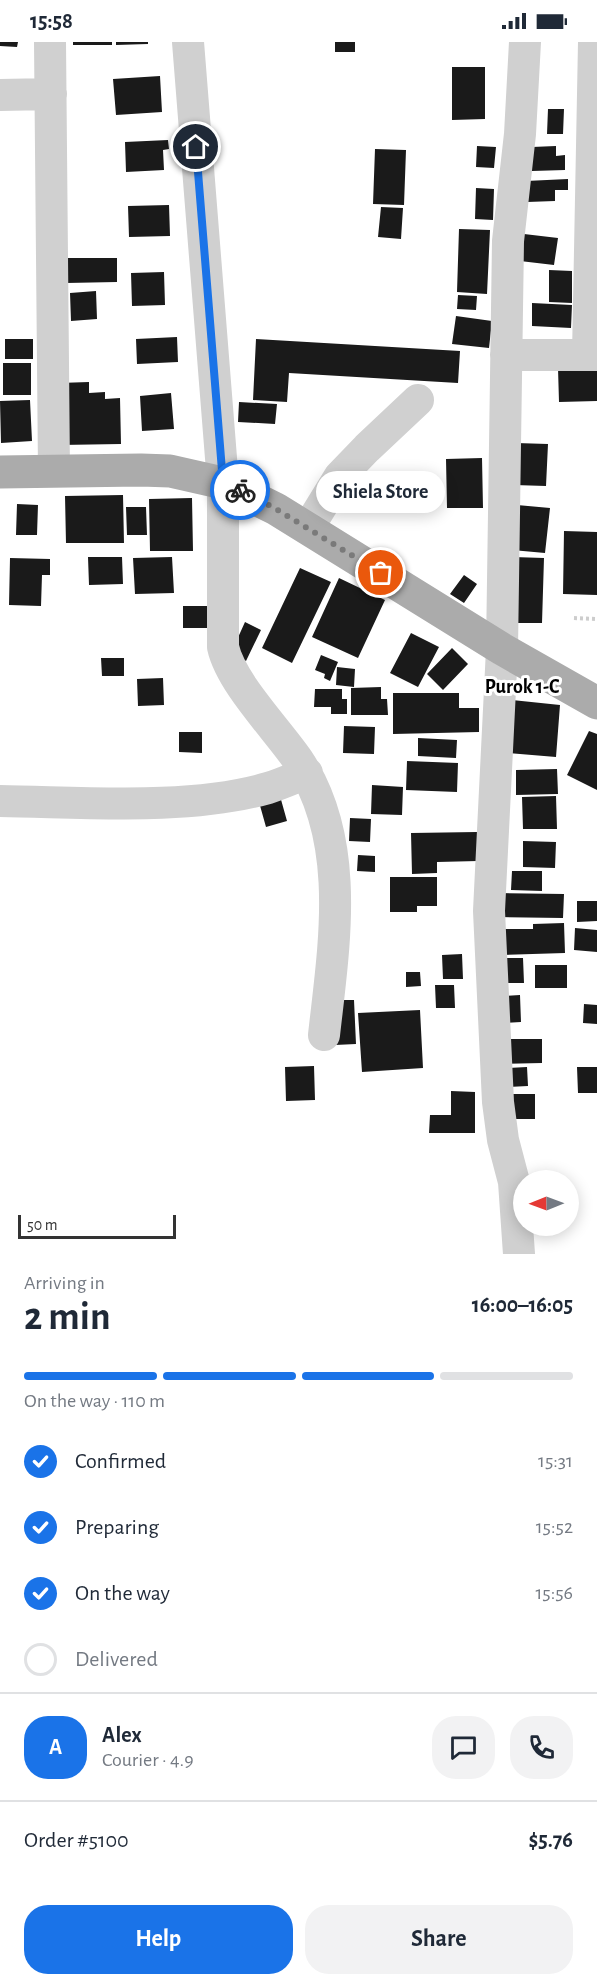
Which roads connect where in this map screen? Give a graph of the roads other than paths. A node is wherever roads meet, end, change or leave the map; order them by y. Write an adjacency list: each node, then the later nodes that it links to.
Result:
1 (50, 42): 5 (street)
2 (188, 42): 12 (street)
3 (525, 42): 7 (street)
4 (594, 42): 8 (street)
5 (51, 94): 6 (street); 10 (street)
6 (0, 95)
7 (506, 355): 8 (street); 14 (street)
8 (593, 355)
9 (418, 400): 13 (street)
10 (54, 471): 11 (main road); 12 (main road)
11 (0, 472)
12 (223, 483): 13 (main road); 16 (street)
13 (308, 528): 14 (main road)
14 (502, 649): 15 (main road); 19 (street)
15 (597, 703)
16 (307, 773): 17 (street); 18 (street)
17 (0, 801)
18 (324, 1035)
19 (519, 1254)

